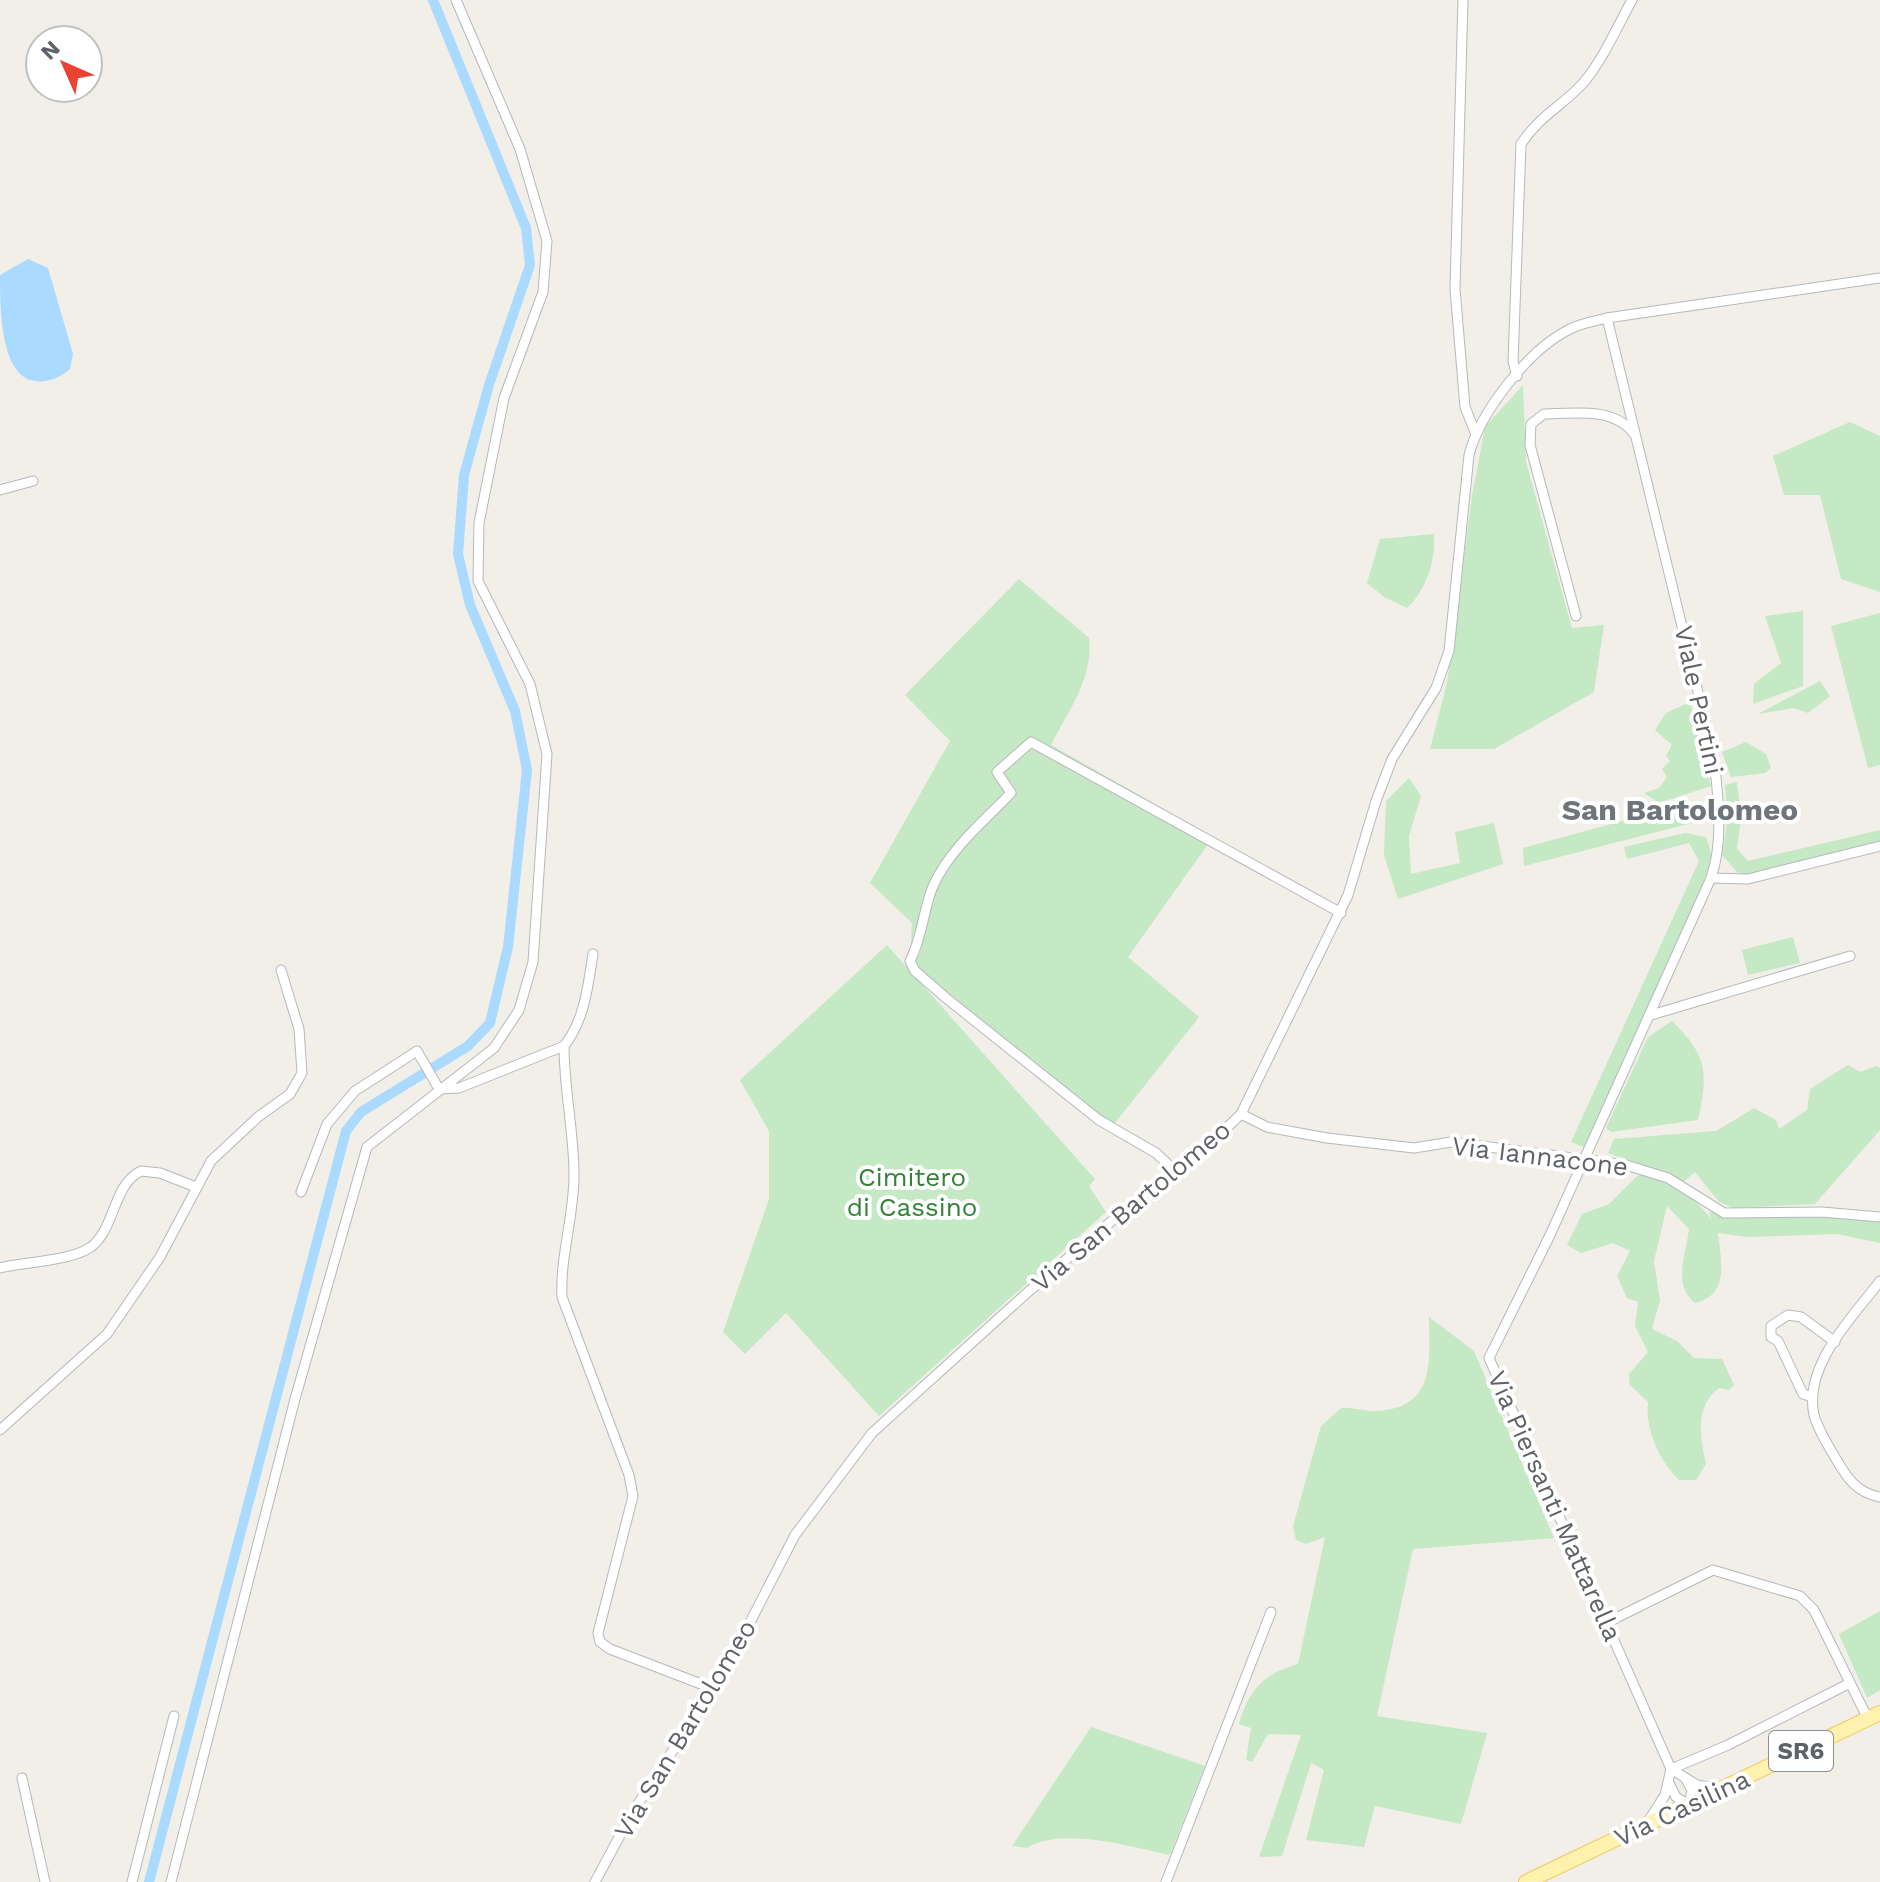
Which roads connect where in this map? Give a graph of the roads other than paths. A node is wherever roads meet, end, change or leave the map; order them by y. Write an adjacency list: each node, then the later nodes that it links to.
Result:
1 (456, 0): 20 (street)
2 (1463, 0): 7 (street)
3 (1632, 0): 6 (street)
4 (1880, 278): 5 (street)
5 (1607, 318): 6 (street); 8 (street, Viale Pertini)
6 (1517, 376): 7 (street)
7 (1475, 432): 14 (street, Via San Bartolomeo)
8 (1639, 440): 11 (street); 13 (street, Viale Pertini)
9 (33, 481): 10 (street)
10 (0, 490)
11 (1576, 616)
12 (1880, 846): 13 (street)
13 (1711, 878): 18 (street, Viale Pertini)
14 (1341, 913): 21 (street, Via San Bartolomeo); 23 (street)
15 (593, 954): 19 (street)
16 (1850, 956): 18 (street)
17 (281, 970): 24 (street)
18 (1651, 1015): 22 (street, Viale Pertini)
19 (564, 1046): 20 (street); 36 (street)
20 (439, 1089): 25 (street); 48 (street)
21 (1241, 1114): 22 (street, Via Iannacone); 23 (street, Via San Bartolomeo)
22 (1584, 1159): 26 (street, Via Iannacone); 34 (street, Via Piersanti Mattarella)
23 (1173, 1169): 36 (street, Via San Bartolomeo)
24 (196, 1187): 27 (street); 31 (street)
25 (301, 1192)
26 (1880, 1217)
27 (0, 1268)
28 (1880, 1281): 29 (street)
29 (1835, 1342): 30 (street); 30 (street)
30 (1812, 1397): 32 (street)
31 (0, 1430)
32 (1880, 1497)
33 (1271, 1612): 50 (street)
34 (1608, 1622): 35 (street); 39 (street, Via Piersanti Mattarella)
35 (1850, 1683): 38 (street); 39 (street)
36 (714, 1689): 49 (street, Via San Bartolomeo)
37 (174, 1716): 47 (street)
38 (1874, 1716): 43 (main road, Via Casilina / SR6)
39 (1671, 1769): 41 (street); 42 (street)
40 (22, 1778): 46 (street)
41 (1686, 1779): 43 (street); 44 (street)
42 (1669, 1783): 44 (street); 45 (street)
43 (1722, 1789): 44 (main road, Via Casilina / SR6)
44 (1689, 1805): 45 (main road, Via Casilina / SR6)
45 (1644, 1826): 51 (main road, Via Casilina / SR6)
46 (45, 1882)
47 (132, 1882)
48 (171, 1882)
49 (595, 1882)
50 (1166, 1882)
51 (1526, 1882)

